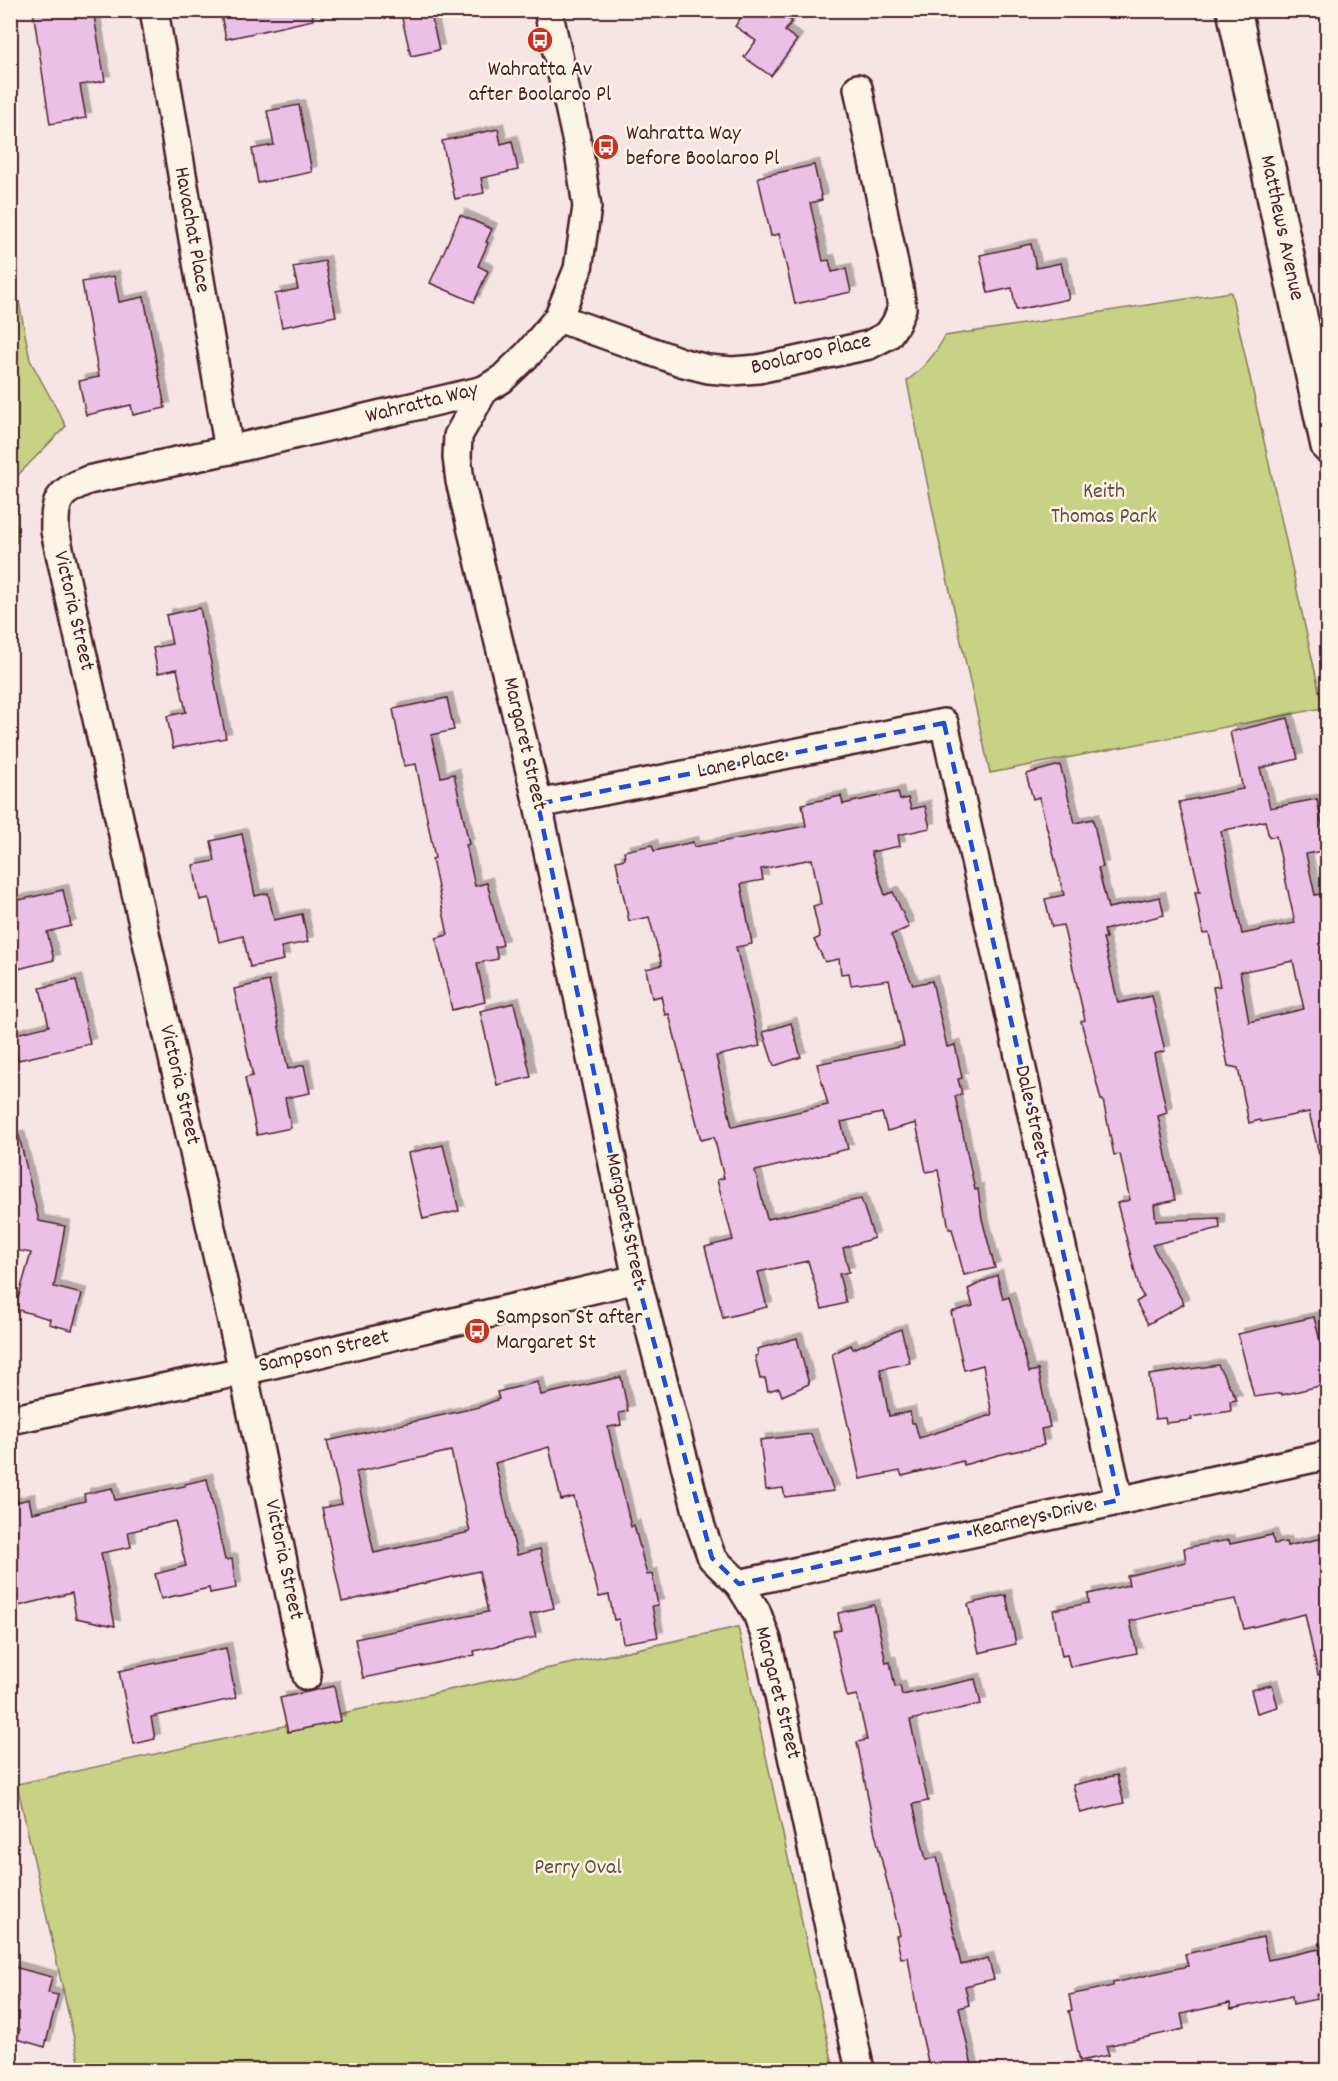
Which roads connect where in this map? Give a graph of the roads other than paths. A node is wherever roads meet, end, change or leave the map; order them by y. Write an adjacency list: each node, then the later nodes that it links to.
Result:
1 (154, 10): 8 (street, Havachat Place)
2 (548, 10): 5 (street, Wahratta Way)
3 (1234, 10): 7 (street, Matthews Avenue)
4 (858, 88): 5 (street, Boolaroo Place)
5 (558, 318): 6 (street, Wahratta Way)
6 (484, 390): 8 (street, Wahratta Way); 11 (street, Margaret Street)
7 (1328, 446)
8 (228, 450): 9 (street, Wahratta Way)
9 (60, 496): 13 (street, Victoria Street)
10 (944, 723): 11 (street, Lane Place); 16 (street, Dale Street)
11 (538, 804): 12 (street, Margaret Street)
12 (637, 1279): 13 (street, Sampson Street); 17 (street, Margaret Street)
13 (243, 1371): 14 (street, Sampson Street); 18 (street, Victoria Street)
14 (10, 1419)
15 (1328, 1455): 16 (street, Kearneys Drive)
16 (1119, 1500): 17 (street, Kearneys Drive)
17 (739, 1584): 19 (street, Margaret Street)
18 (308, 1676)
19 (860, 2070)

